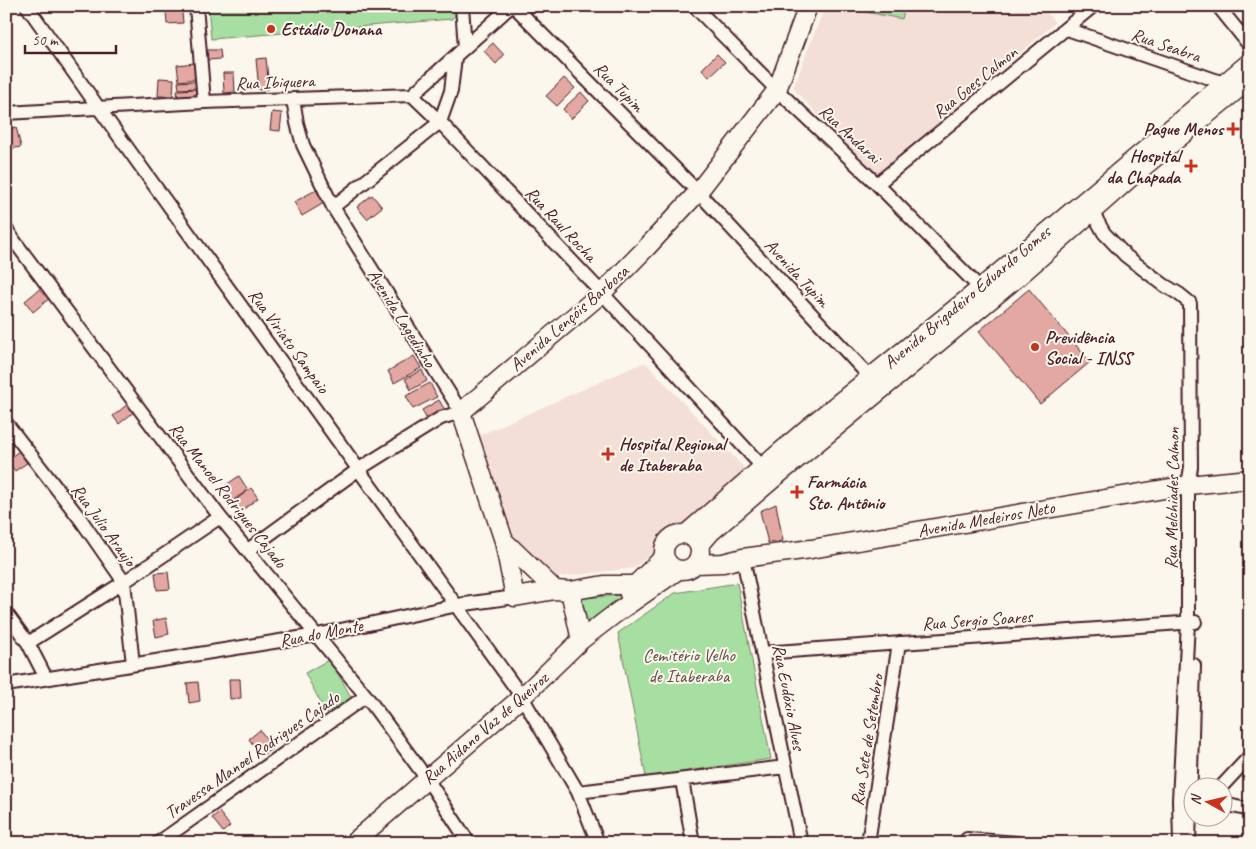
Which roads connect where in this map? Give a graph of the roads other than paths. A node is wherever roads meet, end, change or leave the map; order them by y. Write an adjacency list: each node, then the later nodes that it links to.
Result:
1 (28, 6): 19 (street, Rua Viriato Sampaio)
2 (196, 6): 18 (street)
3 (462, 6): 11 (street)
4 (513, 6): 11 (street); 23 (street, Rua Tupim)
5 (694, 6): 15 (street, Rua Andarai)
6 (808, 6): 15 (street, Avenida Lençóis Barbosa)
7 (1094, 6): 9 (street, Rua Goes Calmon)
8 (1218, 6): 10 (street)
9 (1067, 29): 14 (street, Rua Seabra); 22 (street, Rua Goes Calmon)
10 (1250, 46)
11 (465, 48): 12 (street)
12 (455, 57): 16 (street); 21 (street)
13 (1250, 62): 14 (street, Avenida Brigadeiro Eduardo Gomes)
14 (1241, 86): 24 (street, Avenida Brigadeiro Eduardo Gomes)
15 (777, 90): 22 (street, Rua Andarai); 23 (street, Avenida Lençóis Barbosa)
16 (412, 95): 17 (street, Rua Ibiquera); 21 (street, Rua Raul Rocha)
17 (293, 99): 18 (street, Rua Ibiquera); 25 (street, Avenida Lagedinho)
18 (204, 102): 19 (street, Rua Ibiquera)
19 (98, 107): 20 (street, Rua Ibiquera); 34 (street, Rua Viriato Sampaio)
20 (6, 114)
21 (440, 122): 25 (street); 27 (street, Rua Raul Rocha)
22 (877, 184): 28 (street, Rua Andarai)
23 (698, 192): 27 (street, Avenida Lençóis Barbosa); 29 (street, Avenida Tupim)
24 (1089, 206): 28 (street, Avenida Brigadeiro Eduardo Gomes); 37 (street, Rua Melchiades Calmon)
25 (333, 207): 30 (street, Avenida Lagedinho)
26 (6, 229): 39 (street, Rua Manoel Rodrigues Cajado)
27 (602, 292): 30 (street, Avenida Lençóis Barbosa); 35 (street, Rua Raul Rocha)
28 (976, 298): 29 (street, Avenida Brigadeiro Eduardo Gomes); 33 (street, Avenida Brigadeiro Eduardo Gomes)
29 (870, 377): 32 (street, Avenida Brigadeiro Eduardo Gomes)
30 (461, 412): 34 (street, Avenida Lençóis Barbosa); 41 (street, Avenida Lagedinho)
31 (6, 423): 47 (street, Rua Julio Araujo)
32 (809, 427): 33 (street); 35 (street, Avenida Brigadeiro Eduardo Gomes)
33 (821, 441): 35 (street, Avenida Brigadeiro Eduardo Gomes)
34 (359, 469): 42 (street, Avenida Lençóis Barbosa); 51 (street, Rua Viriato Sampaio)
35 (768, 473): 38 (street, Avenida Brigadeiro Eduardo Gomes)
36 (1250, 478): 37 (street, Avenida Medeiros Neto)
37 (1191, 479): 45 (street, Avenida Medeiros Neto); 54 (street, Rua Melchiades Calmon)
38 (731, 505): 40 (street, Avenida Brigadeiro Eduardo Gomes); 43 (street, Avenida Brigadeiro Eduardo Gomes)
39 (220, 517): 42 (street, Rua Manoel Rodrigues Cajado); 47 (street)
40 (686, 534): 43 (street); 44 (street)
41 (504, 540): 49 (street, Avenida Lagedinho); 50 (street, Avenida Lagedinho)
42 (248, 550): 55 (street, Rua Manoel Rodrigues Cajado)
43 (698, 554): 45 (street, Avenida Medeiros Neto); 46 (street)
44 (664, 557): 46 (street); 48 (street, Rua Aidano Vaz de Queiroz)
45 (743, 558): 59 (street, Rua Eudóxio Alves)
46 (678, 570): 53 (street, Rua Aidano Vaz de Queiroz)
47 (124, 582): 57 (street); 60 (street, Rua Julio Araujo)
48 (635, 585): 49 (street, Rua do Monte); 53 (street, Rua Aidano Vaz de Queiroz)
49 (563, 591): 50 (street, Rua do Monte); 56 (street)
50 (514, 597): 51 (street, Rua do Monte)
51 (458, 605): 55 (street, Rua do Monte); 64 (street, Rua Viriato Sampaio)
52 (6, 613): 57 (street)
53 (616, 613): 56 (street, Rua Aidano Vaz de Queiroz)
54 (1192, 622): 58 (street, Rua Sergio Soares); 67 (street, Rua Melchiades Calmon)
55 (317, 635): 60 (street, Rua do Monte); 63 (street, Rua Manoel Rodrigues Cajado)
56 (581, 640): 64 (street, Rua Aidano Vaz de Queiroz)
57 (28, 643): 61 (street)
58 (900, 643): 59 (street, Rua Sergio Soares); 83 (street, Rua Sete de Setembro)
59 (762, 653): 66 (street, Rua Eudóxio Alves)
60 (133, 664): 61 (street, Rua do Monte)
61 (46, 678): 62 (street, Rua do Monte)
62 (6, 685)
63 (366, 696): 69 (street, Rua Manoel Rodrigues Cajado); 77 (street, Travessa Manoel Rodrigues Cajado)
64 (522, 697): 69 (street, Rua Aidano Vaz de Queiroz); 71 (street, Rua Viriato Sampaio)
65 (1250, 756): 68 (street)
66 (785, 767): 70 (street); 82 (street, Rua Eudóxio Alves)
67 (1189, 776)
68 (1231, 776)
69 (427, 779): 78 (street, Rua Aidano Vaz de Queiroz); 79 (street, Rua Manoel Rodrigues Cajado)
70 (682, 780): 71 (street); 81 (street)
71 (578, 792): 80 (street, Rua Viriato Sampaio)
72 (1234, 806): 73 (street)
73 (1250, 810)
74 (1184, 822): 85 (street, Rua Melchiades Calmon)
75 (1189, 826): 86 (street, Rua Melchiades Calmon)
76 (967, 839): 84 (street)
77 (158, 843)
78 (353, 843)
79 (469, 843)
80 (598, 843)
81 (693, 843)
82 (801, 843)
83 (868, 843)
84 (1017, 843)
85 (1180, 843)
86 (1189, 843)

